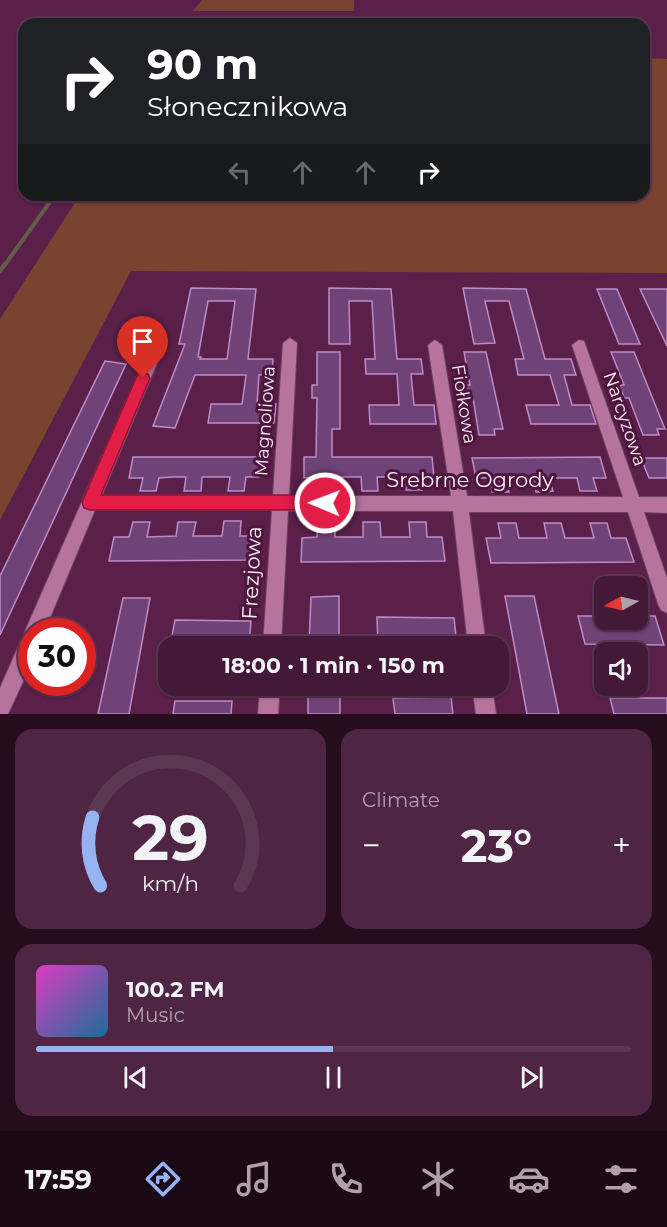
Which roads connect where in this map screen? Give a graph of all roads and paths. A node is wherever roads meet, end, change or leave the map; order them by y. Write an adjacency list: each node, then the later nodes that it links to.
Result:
1 (290, 343): 6 (street, Magnoliowa)
2 (158, 344): 5 (street)
3 (435, 345): 7 (street, Fiołkowa)
4 (579, 345): 8 (street, Narcyzowa)
5 (90, 502): 6 (street, Srebrne Ogrody); 11 (street)
6 (280, 502): 7 (street, Srebrne Ogrody); 12 (street, Frezjowa)
7 (460, 504): 8 (street, Srebrne Ogrody); 13 (street, Fiołkowa)
8 (633, 505): 9 (street, Srebrne Ogrody); 10 (street, Narcyzowa)
9 (667, 505)
10 (667, 604)
11 (41, 618)
12 (273, 636)
13 (476, 636)
14 (18, 670): 17 (street)
15 (269, 696): 18 (street)
16 (483, 696): 19 (street)
17 (0, 711)
18 (268, 714)
19 (486, 714)

